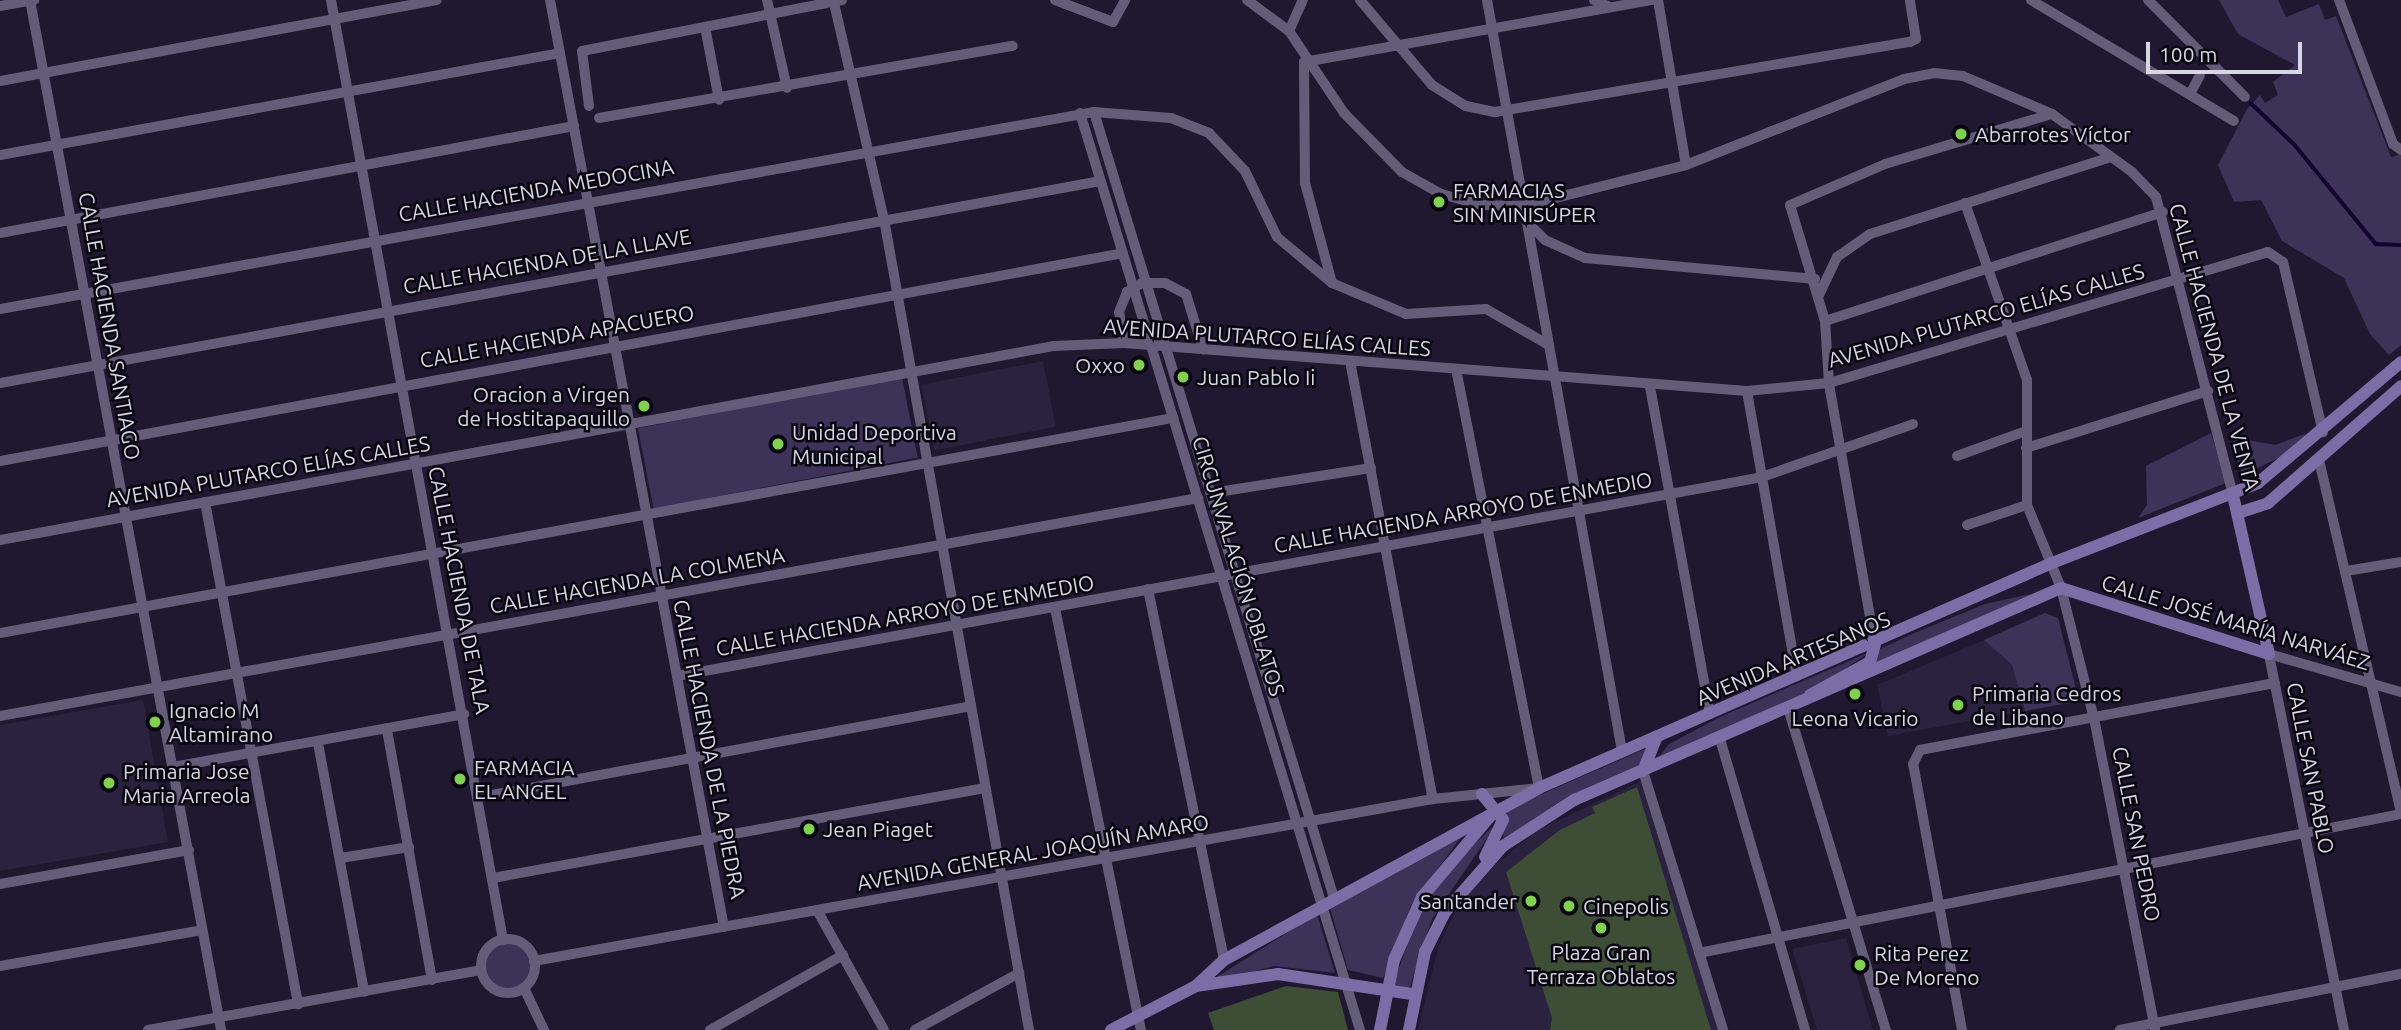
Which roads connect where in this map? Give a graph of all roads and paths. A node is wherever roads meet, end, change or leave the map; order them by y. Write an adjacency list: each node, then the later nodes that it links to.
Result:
1 (32, 0): 19 (street); 30 (street, CALLE HACIENDA SANTIAGO)
2 (331, 0): 22 (street, CALLE HACIENDA DE TALA)
3 (436, 0): 22 (street)
4 (550, 0): 28 (street, CALLE HACIENDA DE LA PIEDRA)
5 (767, 0): 21 (street)
6 (1055, 0): 7 (street)
7 (1125, 0)
8 (1247, 0): 25 (street, CALLE HACIENDA DE LA VENTA)
9 (1303, 0): 25 (street)
10 (1360, 0): 27 (street)
11 (1487, 0): 24 (street)
12 (1594, 0): 20 (street)
13 (1655, 0): 20 (street); 34 (street)
14 (1910, 0): 34 (street)
15 (2031, 0): 37 (street)
16 (2339, 0): 50 (street)
17 (838, 1): 21 (street); 32 (street)
18 (2151, 2): 38 (street)
19 (0, 6)
20 (1611, 7): 24 (street)
21 (771, 15): 23 (street); 35 (street)
22 (334, 19): 30 (street); 36 (street, CALLE HACIENDA DE TALA)
23 (705, 27): 39 (street); 40 (street)
24 (1492, 28): 27 (street); 41 (street)
25 (1289, 31): 29 (street, CALLE HACIENDA DE LA VENTA)
26 (1013, 46): 32 (street)
27 (1395, 46): 29 (street); 41 (street)
28 (560, 53): 36 (street); 47 (street, CALLE HACIENDA DE LA PIEDRA)
29 (1304, 62): 58 (street, CALLE HACIENDA DE LA VENTA); 70 (street)
30 (43, 72): 33 (street); 48 (street, CALLE HACIENDA SANTIAGO)
31 (2200, 75): 37 (street)
32 (851, 76): 35 (street); 49 (street)
33 (0, 81)
34 (1670, 84): 41 (street); 54 (street)
35 (787, 88): 39 (street)
36 (347, 92): 48 (street); 53 (street, CALLE HACIENDA DE TALA)
37 (2190, 94): 46 (street)
38 (2245, 97)
39 (719, 100): 45 (street)
40 (589, 106)
41 (1506, 111): 58 (street)
42 (1094, 112): 43 (street, CALLE HACIENDA MEDOCINA); 70 (street, CALLE HACIENDA MEDOCINA); 71 (street, CIRCUNVALACIÓN OBLATOS)
43 (1080, 113): 49 (street, CALLE HACIENDA MEDOCINA); 55 (street, CIRCUNVALACIÓN OBLATOS)
44 (2052, 114): 52 (street, CALLE HACIENDA DE LA VENTA); 54 (street, CALLE HACIENDA DE LA VENTA); 69 (street)
45 (599, 118)
46 (2234, 121)
47 (574, 126): 53 (street); 56 (street, CALLE HACIENDA DE LA PIEDRA)
48 (58, 145): 51 (street); 61 (street, CALLE HACIENDA SANTIAGO)
49 (868, 148): 56 (street, CALLE HACIENDA MEDOCINA); 60 (street)
50 (2400, 149)
51 (0, 155)
52 (2111, 157): 57 (street); 59 (street, CALLE HACIENDA DE LA VENTA)
53 (360, 164): 61 (street); 64 (street, CALLE HACIENDA DE TALA)
54 (1686, 165): 58 (street, CALLE HACIENDA DE LA VENTA)
55 (1101, 181): 60 (street, CALLE HACIENDA DE LA LLAVE); 65 (street, CIRCUNVALACIÓN OBLATOS)
56 (588, 200): 64 (street, CALLE HACIENDA MEDOCINA); 67 (street, CALLE HACIENDA DE LA PIEDRA)
57 (1965, 203): 66 (street, CALLE SAN PEDRO); 75 (street)
58 (1524, 206): 62 (street)
59 (2162, 212): 66 (street); 68 (street, CALLE HACIENDA DE LA VENTA)
60 (884, 219): 67 (street, CALLE HACIENDA DE LA LLAVE); 73 (street)
61 (71, 220): 63 (street); 74 (street, CALLE HACIENDA SANTIAGO)
62 (1529, 223): 69 (street); 82 (street)
63 (0, 233)
64 (374, 239): 74 (street, CALLE HACIENDA MEDOCINA); 77 (street, CALLE HACIENDA DE TALA)
65 (1123, 253): 72 (street, CIRCUNVALACIÓN OBLATOS); 73 (street, CALLE HACIENDA APACUERO)
66 (1988, 268): 78 (street); 79 (street, CALLE SAN PEDRO)
67 (601, 272): 77 (street, CALLE HACIENDA DE LA LLAVE); 81 (street, CALLE HACIENDA DE LA PIEDRA)
68 (2181, 277): 79 (street, AVENIDA PLUTARCO ELÍAS CALLES); 98 (street, CALLE HACIENDA DE LA VENTA); 103 (street, AVENIDA PLUTARCO ELÍAS CALLES)
69 (1815, 279): 75 (street)
70 (1332, 282): 82 (street, CALLE HACIENDA MEDOCINA)
71 (1147, 283): 72 (street); 84 (street, CIRCUNVALACIÓN OBLATOS); 85 (street)
72 (1134, 287): 80 (street); 83 (street, CIRCUNVALACIÓN OBLATOS)
73 (897, 293): 81 (street, CALLE HACIENDA APACUERO); 90 (street)
74 (84, 294): 76 (street, CALLE HACIENDA MEDOCINA); 88 (street, CALLE HACIENDA SANTIAGO)
75 (1819, 295): 78 (street)
76 (0, 309)
77 (387, 309): 88 (street, CALLE HACIENDA DE LA LLAVE); 94 (street, CALLE HACIENDA DE TALA)
78 (1825, 321): 93 (street)
79 (2011, 333): 93 (street, AVENIDA PLUTARCO ELÍAS CALLES); 102 (street, CALLE SAN PEDRO)
80 (1124, 343): 83 (street, AVENIDA PLUTARCO ELÍAS CALLES); 90 (street, AVENIDA PLUTARCO ELÍAS CALLES)
81 (615, 344): 94 (street, CALLE HACIENDA APACUERO); 101 (street, CALLE HACIENDA DE LA PIEDRA)
82 (1547, 344): 91 (street)
83 (1151, 345): 84 (street, AVENIDA PLUTARCO ELÍAS CALLES); 99 (street, CIRCUNVALACIÓN OBLATOS)
84 (1165, 347): 85 (street, AVENIDA PLUTARCO ELÍAS CALLES); 114 (street, CIRCUNVALACIÓN OBLATOS)
85 (1203, 349): 86 (street, AVENIDA PLUTARCO ELÍAS CALLES)
86 (1350, 361): 89 (street, AVENIDA PLUTARCO ELÍAS CALLES); 112 (street)
87 (2401, 362): 103 (main road, AVENIDA ARTESANOS)
88 (98, 365): 92 (street, CALLE HACIENDA DE LA LLAVE); 104 (street, CALLE HACIENDA SANTIAGO)
89 (1456, 370): 91 (street, AVENIDA PLUTARCO ELÍAS CALLES); 125 (street)
90 (912, 371): 101 (street, AVENIDA PLUTARCO ELÍAS CALLES); 110 (street)
91 (1552, 378): 96 (street, AVENIDA PLUTARCO ELÍAS CALLES); 120 (street)
92 (0, 383)
93 (1829, 383): 97 (street, AVENIDA PLUTARCO ELÍAS CALLES); 106 (street)
94 (400, 384): 104 (street, CALLE HACIENDA APACUERO); 111 (street, CALLE HACIENDA DE TALA)
95 (2401, 386): 108 (main road)
96 (1650, 387): 97 (street, AVENIDA PLUTARCO ELÍAS CALLES); 115 (street)
97 (1747, 391): 113 (street)
98 (2207, 391): 105 (street); 116 (street, CALLE HACIENDA DE LA VENTA)
99 (1173, 418): 110 (street); 117 (street, CIRCUNVALACIÓN OBLATOS)
100 (1913, 424): 106 (street, CALLE HACIENDA ARROYO DE ENMEDIO)
101 (630, 425): 111 (street, AVENIDA PLUTARCO ELÍAS CALLES); 122 (street, CALLE HACIENDA DE LA PIEDRA)
102 (2026, 430): 105 (street, CALLE SAN PEDRO); 107 (street)
103 (2323, 432): 116 (main road, AVENIDA ARTESANOS)
104 (111, 440): 109 (street, CALLE HACIENDA APACUERO); 123 (street, CALLE HACIENDA SANTIAGO)
105 (2026, 448): 119 (street, CALLE SAN PEDRO)
106 (1840, 454): 113 (street, CALLE HACIENDA ARROYO DE ENMEDIO); 144 (street)
107 (1957, 456)
108 (2319, 460): 121 (main road); 132 (street)
109 (0, 461)
110 (929, 461): 122 (street); 127 (street)
111 (415, 463): 118 (street, AVENIDA PLUTARCO ELÍAS CALLES); 129 (street, CALLE HACIENDA DE TALA)
112 (1371, 468): 114 (street); 128 (street)
113 (1762, 477): 115 (street, CALLE HACIENDA ARROYO DE ENMEDIO); 148 (street)
114 (1211, 493): 133 (street, CIRCUNVALACIÓN OBLATOS)
115 (1670, 494): 120 (street, CALLE HACIENDA ARROYO DE ENMEDIO); 157 (street)
116 (2233, 495): 121 (main road, CALLE HACIENDA DE LA VENTA); 131 (main road, AVENIDA ARTESANOS)
117 (1198, 498): 127 (street, CALLE HACIENDA LA COLMENA); 134 (street, CIRCUNVALACIÓN OBLATOS)
118 (205, 502): 123 (street, AVENIDA PLUTARCO ELÍAS CALLES); 137 (street)
119 (2027, 505): 124 (street); 131 (street, CALLE SAN PEDRO)
120 (1577, 511): 125 (street, CALLE HACIENDA ARROYO DE ENMEDIO); 164 (street)
121 (2238, 513): 145 (main road, CALLE SAN PABLO)
122 (646, 514): 129 (street); 138 (street, CALLE HACIENDA DE LA PIEDRA)
123 (125, 516): 126 (street, AVENIDA PLUTARCO ELÍAS CALLES); 139 (street, CALLE HACIENDA SANTIAGO)
124 (1966, 525)
125 (1484, 528): 128 (street, CALLE HACIENDA ARROYO DE ENMEDIO); 170 (street)
126 (0, 540)
127 (940, 545): 138 (street, CALLE HACIENDA LA COLMENA); 141 (street)
128 (1387, 546): 133 (street, CALLE HACIENDA ARROYO DE ENMEDIO); 173 (street)
129 (433, 554): 137 (street); 143 (street, CALLE HACIENDA DE TALA)
130 (2401, 562): 132 (street)
131 (2052, 563): 135 (street, CALLE SAN PEDRO); 144 (main road, AVENIDA ARTESANOS)
132 (2346, 570): 150 (street)
133 (1236, 573): 134 (street, CALLE HACIENDA ARROYO DE ENMEDIO); 176 (street, CIRCUNVALACIÓN OBLATOS)
134 (1222, 576): 136 (street, CALLE HACIENDA ARROYO DE ENMEDIO); 177 (street, CIRCUNVALACIÓN OBLATOS)
135 (2061, 588): 145 (main road, CALLE JOSÉ MARÍA NARVÁEZ); 153 (main road, AVENIDA ARTESANOS); 159 (street, CALLE SAN PEDRO)
136 (1148, 589): 140 (street, CALLE HACIENDA ARROYO DE ENMEDIO); 180 (street)
137 (222, 592): 139 (street); 146 (street)
138 (662, 595): 143 (street, CALLE HACIENDA LA COLMENA); 147 (street, CALLE HACIENDA DE LA PIEDRA)
139 (143, 606): 142 (street); 151 (street, CALLE HACIENDA SANTIAGO)
140 (1055, 608): 141 (street, CALLE HACIENDA ARROYO DE ENMEDIO); 184 (street)
141 (955, 625): 147 (street, CALLE HACIENDA ARROYO DE ENMEDIO); 154 (street)
142 (0, 633)
143 (449, 635): 146 (street, CALLE HACIENDA LA COLMENA); 156 (street, CALLE HACIENDA DE TALA)
144 (1875, 645): 148 (main road, AVENIDA ARTESANOS); 153 (main road)
145 (2269, 654): 149 (street, CALLE SAN PABLO); 150 (street, CALLE JOSÉ MARÍA NARVÁEZ)
146 (236, 672): 151 (street, CALLE HACIENDA LA COLMENA); 165 (street)
147 (677, 676): 166 (street, CALLE HACIENDA DE LA PIEDRA)
148 (1797, 677): 157 (main road, AVENIDA ARTESANOS)
149 (2274, 683): 159 (street); 178 (street, CALLE SAN PABLO)
150 (2375, 685): 152 (street, CALLE JOSÉ MARÍA NARVÁEZ); 175 (street)
151 (158, 687): 158 (street, CALLE HACIENDA LA COLMENA); 167 (street, CALLE HACIENDA SANTIAGO)
152 (2401, 692)
153 (1802, 702): 155 (main road, AVENIDA ARTESANOS)
154 (970, 706): 166 (street); 169 (street)
155 (1788, 708): 162 (main road, AVENIDA ARTESANOS); 194 (street)
156 (464, 714): 160 (street); 172 (street, CALLE HACIENDA DE TALA)
157 (1710, 714): 161 (main road, AVENIDA ARTESANOS)
158 (0, 716)
159 (2094, 718): 185 (street, CALLE SAN PEDRO); 191 (street)
160 (387, 730): 163 (street); 181 (street)
161 (1657, 736): 164 (main road, AVENIDA ARTESANOS); 168 (main road)
162 (1720, 739): 168 (main road, AVENIDA ARTESANOS); 197 (street)
163 (318, 743): 165 (street); 183 (street)
164 (1622, 751): 170 (main road, AVENIDA ARTESANOS)
165 (252, 753): 167 (street); 215 (street)
166 (692, 757): 172 (street); 179 (street, CALLE HACIENDA DE LA PIEDRA)
167 (173, 767): 182 (street, CALLE HACIENDA SANTIAGO)
168 (1643, 771): 186 (main road, AVENIDA ARTESANOS); 199 (street)
169 (985, 788): 179 (street); 187 (street)
170 (1539, 788): 171 (street, AVENIDA GENERAL JOAQUÍN AMARO); 174 (main road, AVENIDA ARTESANOS)
171 (1482, 794): 173 (street, AVENIDA GENERAL JOAQUÍN AMARO); 174 (main road)
172 (481, 797): 188 (street, CALLE HACIENDA DE TALA)
173 (1433, 799): 176 (street, AVENIDA GENERAL JOAQUÍN AMARO)
174 (1498, 808): 186 (main road); 190 (main road, AVENIDA ARTESANOS); 212 (main road)
175 (2401, 814): 178 (street)
176 (1312, 821): 177 (street, AVENIDA GENERAL JOAQUÍN AMARO); 190 (street, CIRCUNVALACIÓN OBLATOS)
177 (1297, 824): 180 (street, AVENIDA GENERAL JOAQUÍN AMARO); 192 (street, CIRCUNVALACIÓN OBLATOS)
178 (2304, 833): 185 (street); 210 (street, CALLE SAN PABLO)
179 (707, 838): 188 (street); 195 (street, CALLE HACIENDA DE LA PIEDRA)
180 (1198, 842): 184 (street, AVENIDA GENERAL JOAQUÍN AMARO); 201 (street)
181 (409, 847): 183 (street); 207 (street)
182 (189, 850): 189 (street); 196 (street, CALLE HACIENDA SANTIAGO)
183 (341, 858): 213 (street)
184 (1102, 858): 187 (street, AVENIDA GENERAL JOAQUÍN AMARO); 216 (street)
185 (2124, 869): 191 (street); 218 (street, CALLE SAN PEDRO)
186 (1474, 876): 214 (main road, AVENIDA ARTESANOS)
187 (1001, 877): 193 (street, AVENIDA GENERAL JOAQUÍN AMARO); 205 (street)
188 (493, 878): 198 (street, CALLE HACIENDA DE TALA)
189 (0, 884)
190 (1334, 898): 192 (main road, AVENIDA ARTESANOS)
191 (1939, 905): 194 (street); 234 (street)
192 (1321, 906): 201 (main road, AVENIDA ARTESANOS); 208 (street, CIRCUNVALACIÓN OBLATOS)
193 (817, 910): 195 (street, AVENIDA GENERAL JOAQUÍN AMARO); 200 (street)
194 (1853, 922): 197 (street); 233 (street)
195 (724, 927): 202 (street, AVENIDA GENERAL JOAQUÍN AMARO)
196 (202, 930): 203 (street); 217 (street, CALLE HACIENDA SANTIAGO)
197 (1778, 937): 199 (street); 232 (street)
198 (502, 940): 202 (street); 204 (street)
199 (1699, 953): 231 (street)
200 (843, 955): 222 (street); 223 (street)
201 (1224, 960): 209 (main road, AVENIDA ARTESANOS)
202 (534, 961): 211 (street)
203 (0, 966)
204 (481, 970): 207 (street); 211 (street)
205 (1019, 973): 224 (street); 225 (street)
206 (2401, 974): 210 (street)
207 (432, 980): 213 (street)
208 (1346, 983): 209 (main road, AVENIDA ARTESANOS); 212 (main road, AVENIDA ARTESANOS); 228 (street, CIRCUNVALACIÓN OBLATOS)
209 (1196, 986): 216 (main road, AVENIDA ARTESANOS)
210 (2335, 987): 218 (street); 236 (street, CALLE SAN PABLO)
211 (524, 988): 221 (street)
212 (1386, 990): 214 (main road, AVENIDA ARTESANOS); 229 (main road)
213 (364, 992): 215 (street)
214 (1412, 994): 230 (main road)
215 (298, 1004): 217 (street)
216 (1137, 1016): 226 (main road, AVENIDA ARTESANOS); 227 (street)
217 (219, 1017): 219 (street); 220 (street, CALLE HACIENDA SANTIAGO)
218 (2155, 1027): 235 (street)
219 (148, 1030)
220 (221, 1030)
221 (544, 1030)
222 (710, 1030)
223 (884, 1030)
224 (915, 1030)
225 (1029, 1030)
226 (1111, 1030)
227 (1141, 1030)
228 (1360, 1030)
229 (1380, 1030)
230 (1409, 1030)
231 (1723, 1030)
232 (1805, 1030)
233 (1886, 1030)
234 (1962, 1030)
235 (2120, 1030)
236 (2344, 1030)

